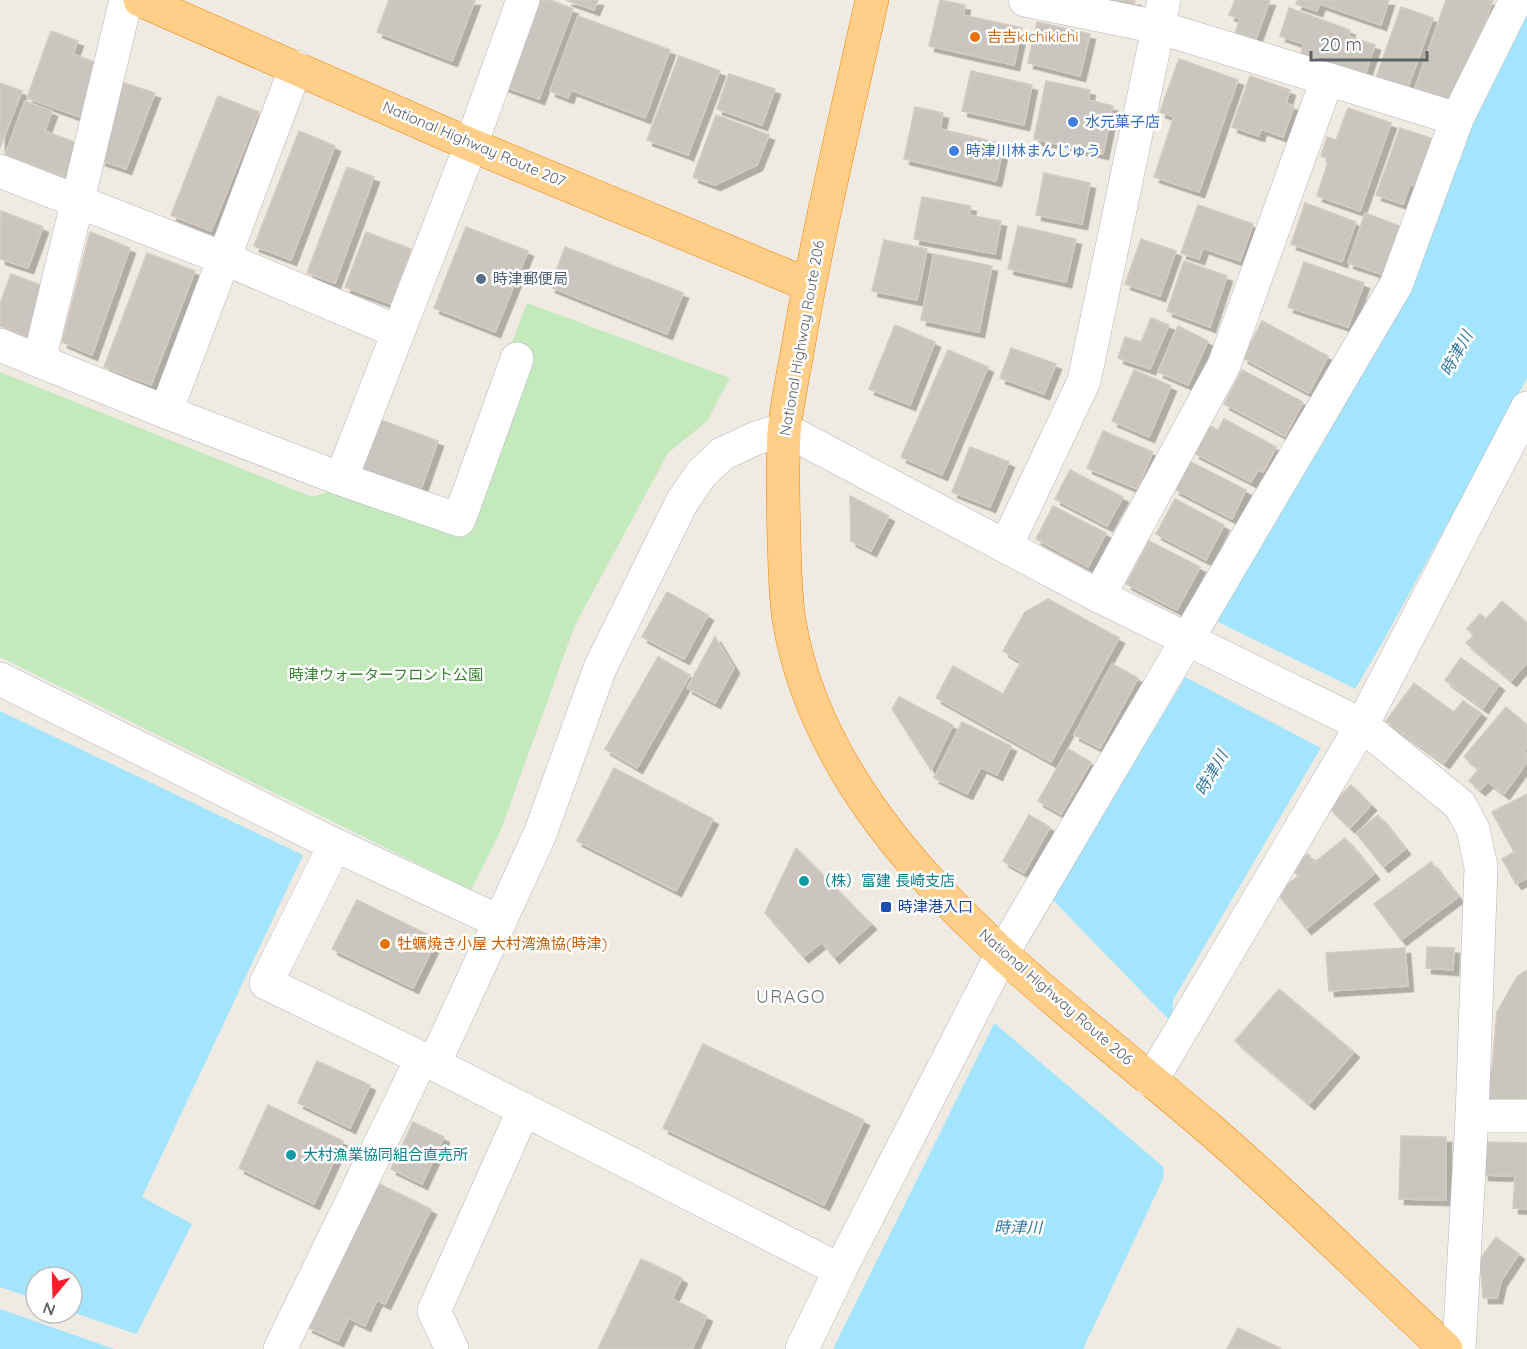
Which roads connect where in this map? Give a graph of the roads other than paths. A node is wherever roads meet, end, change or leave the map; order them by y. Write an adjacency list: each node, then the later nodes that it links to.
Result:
1 (126, 0): 13 (street)
2 (140, 0): 8 (highway, National Highway Route 207)
3 (523, 0): 11 (street)
4 (872, 0): 15 (highway, National Highway Route 206)
5 (1025, 0): 7 (street)
6 (1516, 0): 10 (street)
7 (1161, 13): 9 (street); 24 (street)
8 (296, 67): 11 (highway, National Highway Route 207); 14 (street)
9 (1327, 80): 10 (street); 25 (street)
10 (1457, 120): 26 (street)
11 (471, 145): 15 (highway, National Highway Route 207); 16 (street)
12 (0, 171): 13 (street)
13 (76, 201): 14 (street); 19 (street)
14 (224, 258): 16 (street); 21 (street)
15 (809, 285): 22 (highway, National Highway Route 206)
16 (396, 331): 23 (street)
17 (0, 345): 19 (street)
18 (517, 359): 23 (street)
19 (39, 361): 21 (street)
20 (1527, 408): 28 (street)
21 (166, 412): 23 (street)
22 (784, 429): 24 (street); 30 (street); 31 (highway, National Highway Route 206)
23 (341, 479)
24 (1006, 546): 25 (street)
25 (1099, 596): 26 (street)
26 (1187, 641): 28 (street); 31 (street)
27 (0, 679): 29 (street)
28 (1362, 725): 33 (street); 35 (street)
29 (335, 845): 30 (street); 32 (street)
30 (500, 922): 32 (street)
31 (1002, 954): 33 (highway, National Highway Route 206); 37 (street)
32 (428, 1061): 34 (street); 38 (street)
33 (1152, 1081): 41 (highway, National Highway Route 206)
34 (524, 1109): 37 (street); 39 (street)
35 (1472, 1116): 36 (street); 42 (street)
36 (1527, 1116)
37 (840, 1270): 40 (street)
38 (280, 1349)
39 (452, 1349)
40 (802, 1349)
41 (1446, 1349)
42 (1459, 1349)

